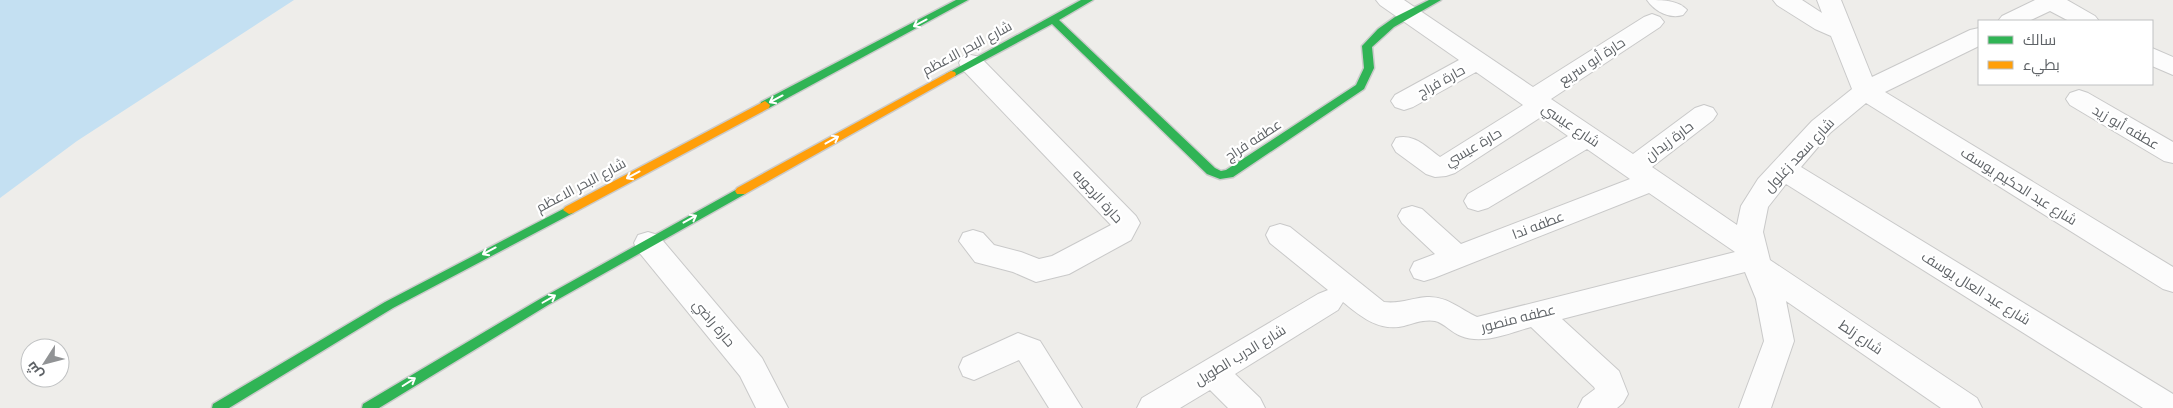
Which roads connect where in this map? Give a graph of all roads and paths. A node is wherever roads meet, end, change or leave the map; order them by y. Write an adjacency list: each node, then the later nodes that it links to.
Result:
1 (963, 0): 41 (main road, شارع البحر الاعظم, one-way to 41)
2 (1088, 0): 9 (main road, شارع البحر الاعظم)
3 (1436, 0): 7 (main road, عطفه فراج)
4 (1785, 0): 12 (street)
5 (1829, 0): 12 (street)
6 (2053, 1): 10 (street); 11 (street)
7 (1398, 7): 9 (main road, عطفه فراج); 15 (street, شارع عيسي)
8 (1662, 11): 21 (street, حارة أبو سريع)
9 (1053, 19): 16 (main road, شارع البحر الاعظم)
10 (2012, 20)
11 (2085, 20)
12 (1841, 31): 18 (street)
13 (1978, 36): 18 (street, شارع سعد زغلول)
14 (2153, 57): 17 (street)
15 (1477, 61): 20 (street, حارة فراج); 21 (street, شارع عيسي)
16 (971, 63): 31 (street, حارة الرجوبه); 32 (main road, شارع البحر الاعظم, one-way to 16)
17 (2173, 67)
18 (1865, 91): 26 (street, شارع سعد زغلول); 36 (street, شارع عبد الحكيم يوسف)
19 (2079, 99): 25 (street, عطفه أبو زيد)
20 (1404, 100)
21 (1537, 102): 23 (street, شارع عيسي); 24 (street, حارة عيسي)
22 (1704, 114): 27 (street, حارة زيدان)
23 (1588, 137): 27 (street, شارع عيسي); 28 (street)
24 (1405, 145)
25 (2173, 154)
26 (1784, 168): 34 (street, شارع سعد زغلول); 50 (street, شارع عبد العال يوسف)
27 (1643, 174): 33 (street, عطفه ندا); 34 (street, شارع عيسي)
28 (1478, 201)
29 (1412, 216): 33 (street)
30 (1280, 235): 38 (street, عطفه منصور)
31 (973, 241)
32 (648, 243): 42 (main road, شارع البحر الاعظم, one-way to 32); 43 (street, حارة راضي)
33 (1458, 257): 35 (street, عطفه ندا)
34 (1755, 258): 38 (street, عطفه منصور); 48 (street, شارع سعد زغلول); 49 (street, شارع زلط)
35 (1424, 270)
36 (2173, 281)
37 (1328, 302): 40 (street, شارع الدرب الطويل)
38 (1537, 314): 47 (street)
39 (974, 367): 44 (street)
40 (1212, 372): 45 (street, شارع الدرب الطويل); 46 (street)
41 (218, 408)
42 (368, 408)
43 (772, 408)
44 (1066, 408)
45 (1153, 408)
46 (1249, 408)
47 (1594, 408)
48 (1755, 408)
49 (1966, 408)
50 (2169, 408)

